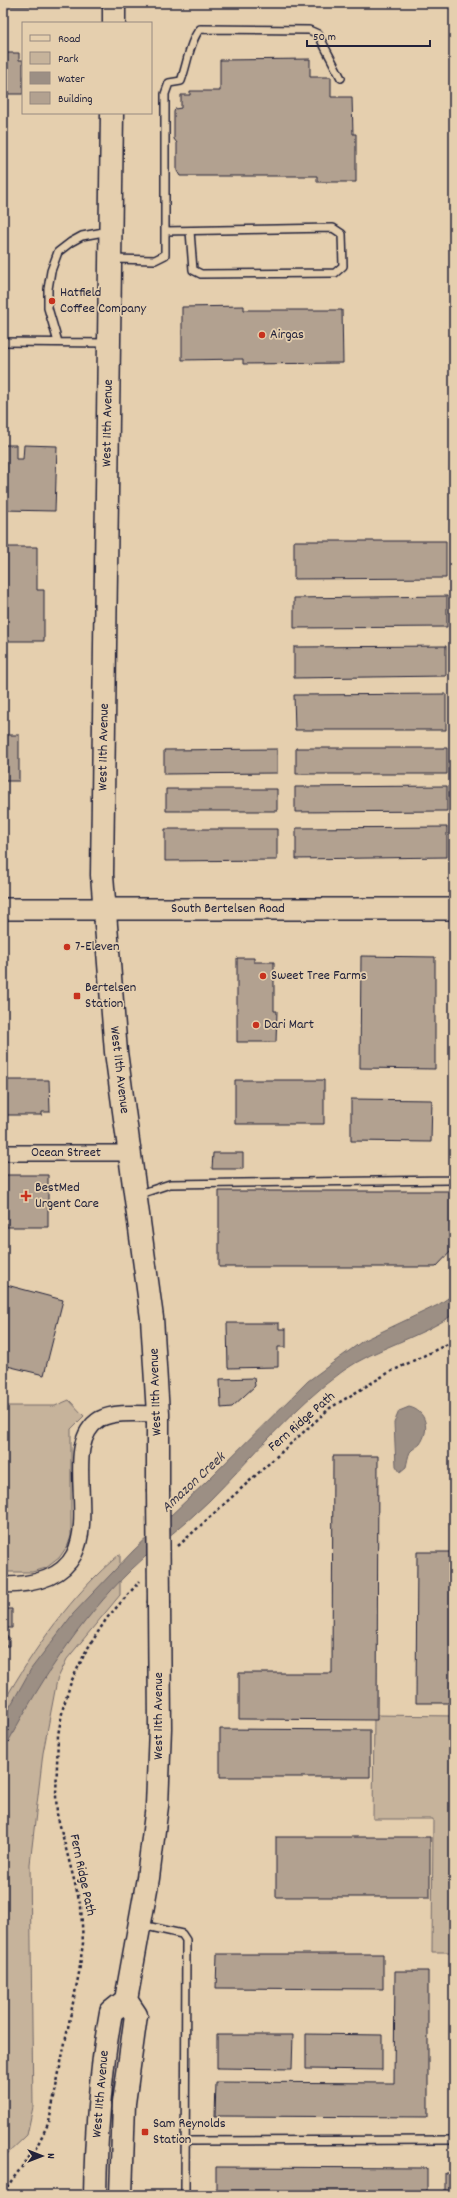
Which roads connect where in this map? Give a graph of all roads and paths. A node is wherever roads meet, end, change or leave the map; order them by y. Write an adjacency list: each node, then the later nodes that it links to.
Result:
1 (114, 3): 2 (main road)
2 (114, 22)
3 (341, 78): 6 (lane)
4 (112, 114): 5 (main road, West 11th Avenue)
5 (111, 231): 8 (main road, West 11th Avenue); 10 (lane)
6 (165, 231): 7 (lane); 8 (lane)
7 (190, 231): 7 (lane)
8 (110, 258): 11 (main road, West 11th Avenue)
9 (3, 342): 10 (lane)
10 (58, 342): 11 (lane)
11 (109, 343): 12 (main road, West 11th Avenue)
12 (106, 908): 13 (street, South Bertelsen Road); 14 (street, South Bertelsen Road); 16 (main road, West 11th Avenue)
13 (3, 909)
14 (454, 909)
15 (3, 1153): 16 (street, Ocean Street)
16 (130, 1153): 18 (main road, West 11th Avenue)
17 (454, 1177): 18 (lane)
18 (136, 1195): 20 (main road, West 11th Avenue)
19 (454, 1341): 21 (path, Fern Ridge Path)
20 (158, 1414): 22 (street); 24 (main road, West 11th Avenue, bridge)
21 (198, 1528)
22 (3, 1585)
23 (130, 1590): 28 (path, Fern Ridge Path)
24 (140, 1924): 25 (main road, West 11th Avenue); 27 (lane)
25 (126, 2000): 29 (main road, West 11th Avenue); 30 (main road, West 11th Avenue)
26 (454, 2140): 27 (lane)
27 (185, 2141): 31 (lane)
28 (3, 2192)
29 (95, 2195)
30 (121, 2195)
31 (185, 2195)

